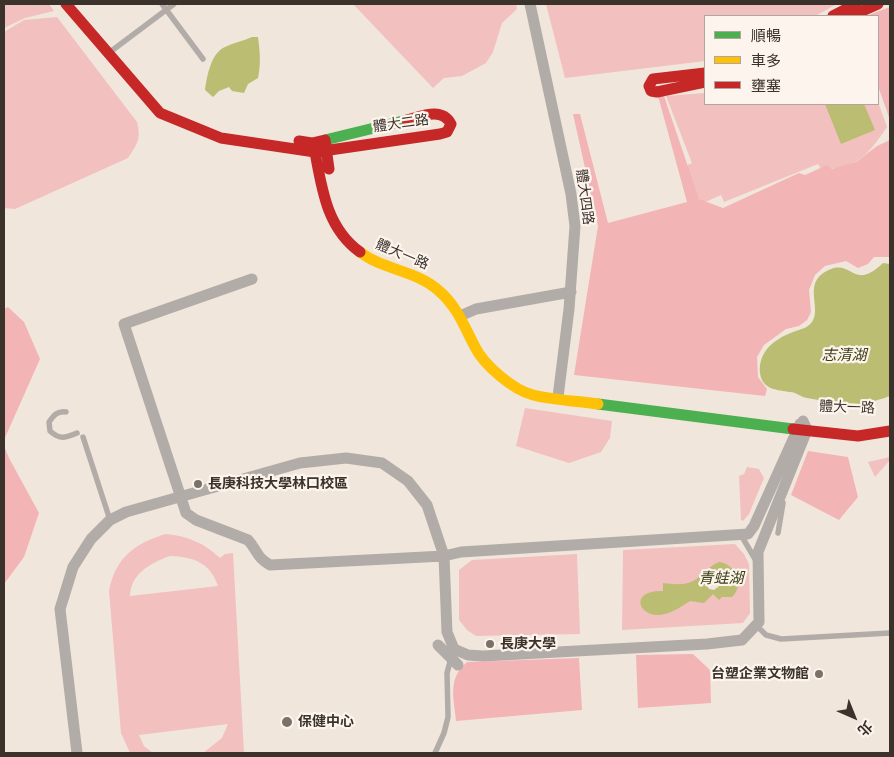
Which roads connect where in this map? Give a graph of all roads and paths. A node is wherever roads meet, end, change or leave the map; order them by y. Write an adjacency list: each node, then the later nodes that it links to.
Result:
1 (66, 4): 11 (street)
2 (77, 4): 11 (street)
3 (162, 4): 8 (lane)
4 (174, 4): 8 (lane)
5 (530, 4): 17 (street, 體大四路)
6 (856, 4): 9 (street)
7 (878, 4): 10 (street)
8 (166, 10): 11 (lane); 12 (lane)
9 (835, 15)
10 (853, 15)
11 (112, 51): 15 (street)
12 (203, 59)
13 (704, 73): 14 (street)
14 (704, 82)
15 (320, 146): 15 (street, 體大二路); 18 (street, 體大一路)
16 (252, 279): 28 (street)
17 (571, 292): 18 (street); 19 (street, 體大四路)
18 (463, 315): 19 (street, 體大一路)
19 (558, 393): 22 (street, 體大一路)
20 (66, 412): 24 (lane)
21 (890, 422): 22 (street, 體大一路)
22 (805, 428): 23 (street, 體大一路); 30 (lane); 31 (street); 33 (street)
23 (890, 431)
24 (77, 433)
25 (83, 437): 29 (lane)
26 (785, 439): 27 (street)
27 (805, 442)
28 (181, 497): 29 (street); 32 (street); 32 (street)
29 (110, 520): 39 (street)
30 (778, 533)
31 (741, 534): 32 (street); 33 (lane)
32 (444, 556): 37 (street)
33 (758, 566): 34 (street)
34 (756, 625): 35 (lane); 37 (street)
35 (890, 633)
36 (438, 645): 38 (street)
37 (454, 649): 40 (lane)
38 (458, 665)
39 (77, 753)
40 (435, 753)

